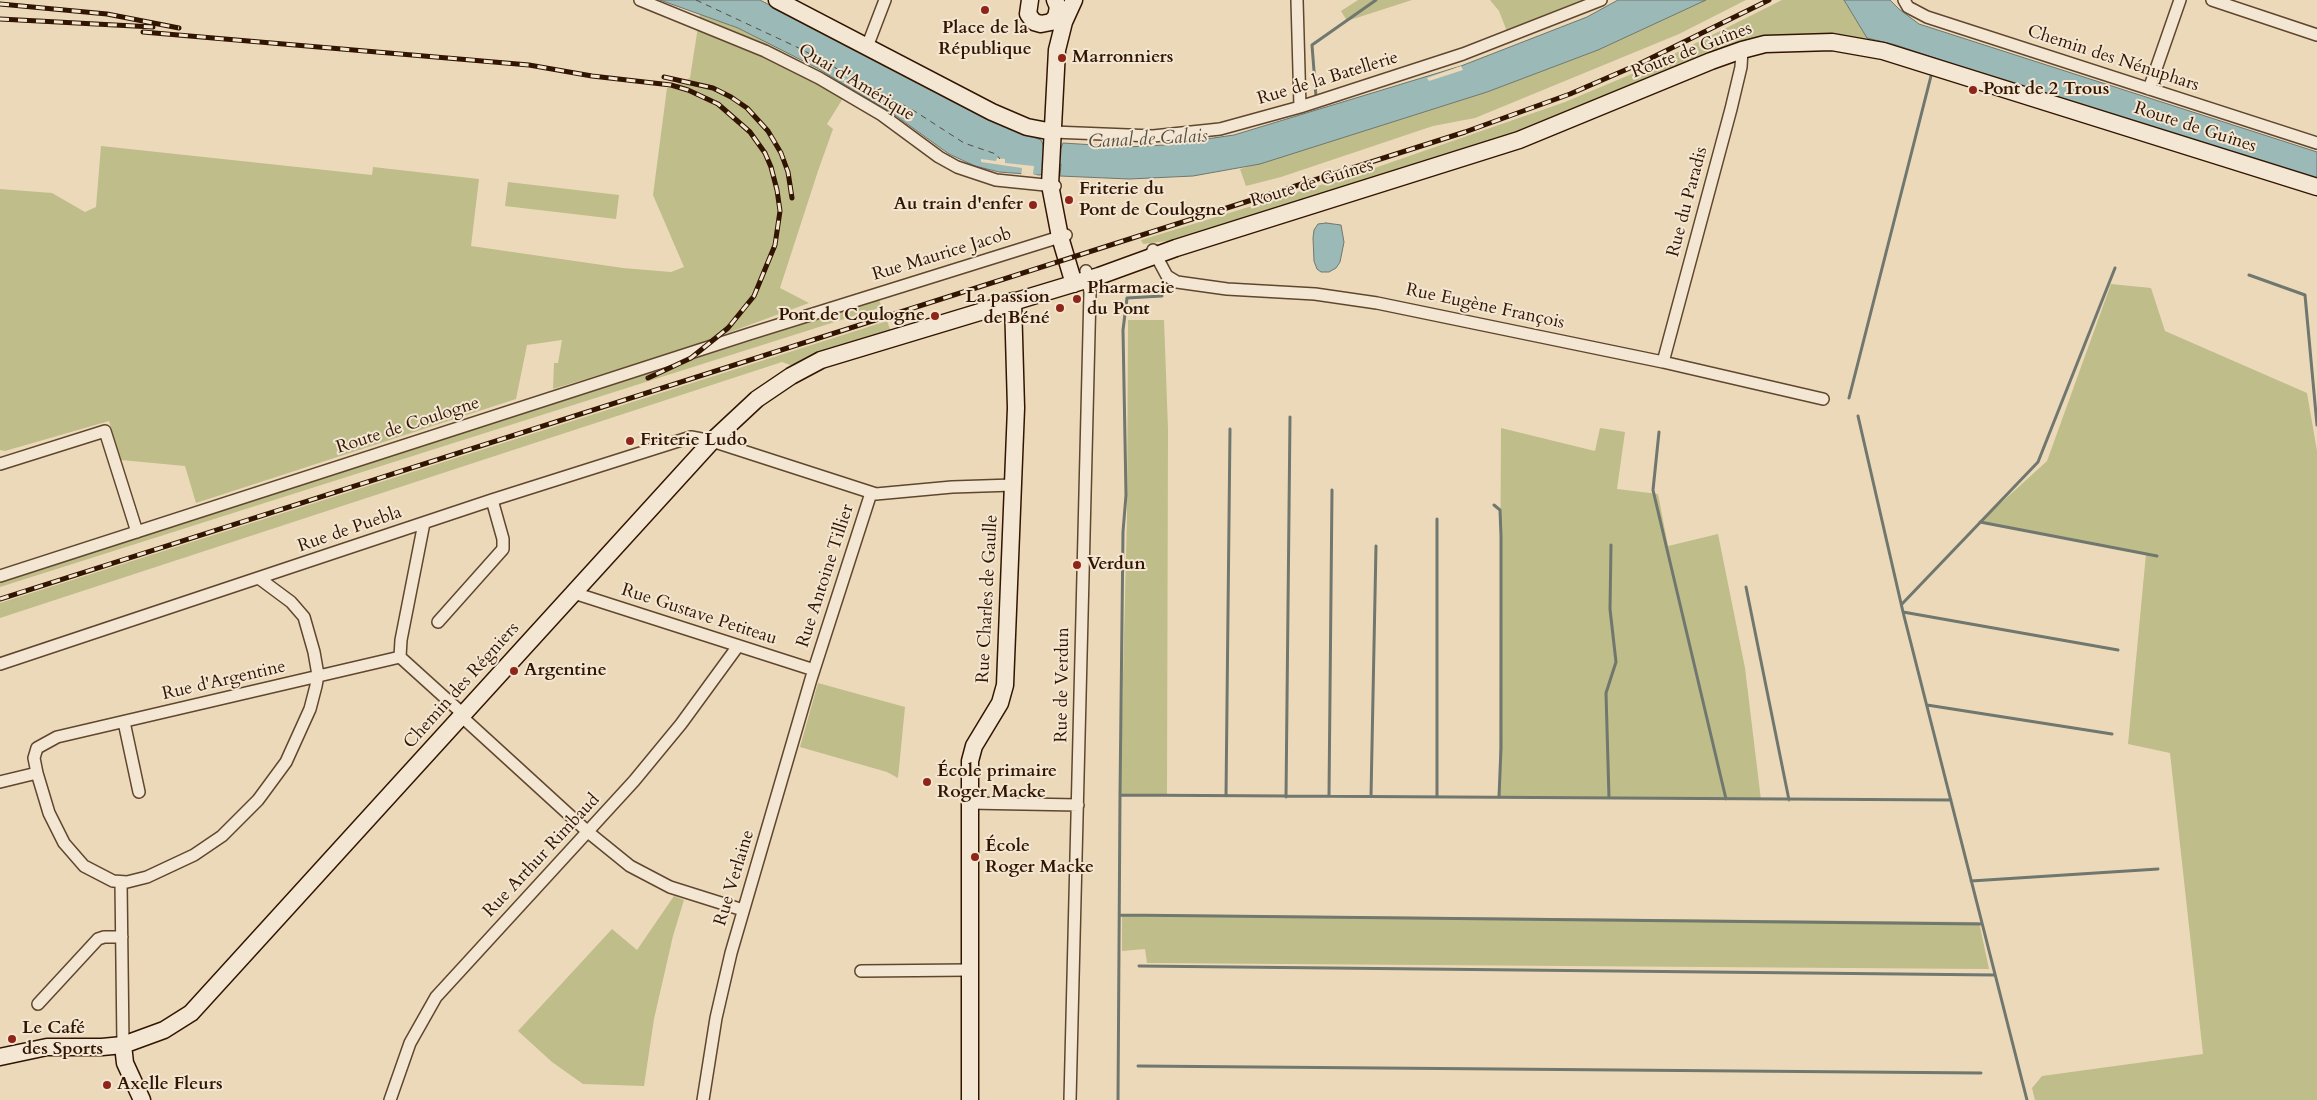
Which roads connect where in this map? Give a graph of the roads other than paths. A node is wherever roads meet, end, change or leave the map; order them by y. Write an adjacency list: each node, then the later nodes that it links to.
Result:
1 (640, 0): 20 (street, Quai d'Amérique)
2 (777, 0): 13 (main road)
3 (885, 0): 13 (street)
4 (1030, 0): 11 (main road)
5 (1074, 0): 14 (main road)
6 (1297, 0): 17 (street)
7 (1601, 0): 17 (street, Rue de la Batellerie)
8 (1904, 0): 16 (street, Chemin des Nénuphars)
9 (2180, 0): 16 (street)
10 (2212, 0): 12 (street)
11 (1057, 9): 14 (main road)
12 (2317, 35)
13 (867, 47): 18 (main road)
14 (1057, 50): 18 (main road)
15 (1742, 50): 21 (main road, Route de Guînes); 23 (main road, Route de Guînes); 28 (street, Rue du Paradis)
16 (2149, 89): 19 (street, Chemin des Nénuphars)
17 (1300, 107): 18 (street, Rue de la Batellerie)
18 (1052, 137): 20 (main road)
19 (2317, 142)
20 (1052, 182): 22 (main road)
21 (2317, 187)
22 (1064, 236): 24 (main road); 26 (street, Rue Maurice Jacob)
23 (1154, 253): 24 (main road, Route de Guînes); 28 (street, Rue Eugène François)
24 (1080, 277): 25 (main road, Chemin des Régniers); 27 (main road, Chemin des Régniers); 52 (street, Rue de Verdun)
25 (1013, 301): 27 (main road, Chemin des Régniers); 32 (main road, Rue Charles de Gaulle)
26 (827, 310): 36 (street, Route de Coulogne)
27 (952, 319): 30 (main road, Chemin des Régniers)
28 (1663, 362): 29 (street, Rue Eugène François)
29 (1823, 399)
30 (712, 441): 33 (street, Rue de Puebla); 34 (street, Rue de Puebla); 39 (main road, Chemin des Régniers)
31 (0, 464): 36 (street)
32 (1013, 486): 33 (street); 51 (main road, Rue Charles de Gaulle)
33 (871, 493): 44 (street, Rue Antoine Tillier)
34 (492, 500): 35 (street, Rue de Puebla); 40 (street)
35 (424, 523): 38 (street, Rue de Puebla); 42 (street)
36 (137, 532): 37 (street, Route de Coulogne)
37 (0, 576)
38 (260, 579): 43 (street, Rue de Puebla); 45 (street)
39 (574, 593): 41 (street, Rue Gustave Petiteau); 46 (main road, Chemin des Régniers)
40 (438, 622)
41 (738, 646): 44 (street, Rue Gustave Petiteau); 53 (street, Rue Arthur Rimbaud)
42 (400, 656): 45 (street, Rue d'Argentine); 46 (street)
43 (0, 664)
44 (814, 670): 55 (street, Rue Verlaine)
45 (318, 675): 47 (street, Rue d'Argentine); 54 (street)
46 (462, 715): 53 (street); 60 (main road, Chemin des Régniers)
47 (124, 722): 48 (street, Rue d'Argentine); 50 (street)
48 (37, 773): 49 (street); 54 (street, Rue d'Argentine)
49 (0, 782)
50 (139, 792)
51 (969, 803): 52 (street); 57 (main road, Rue Charles de Gaulle)
52 (1078, 805): 66 (street, Rue de Verdun)
53 (588, 832): 55 (street); 63 (street, Rue Arthur Rimbaud)
54 (121, 882): 56 (street)
55 (743, 910): 64 (street, Rue Verlaine)
56 (122, 936): 59 (street); 60 (street)
57 (970, 970): 58 (street); 65 (main road, Rue Charles de Gaulle)
58 (861, 971)
59 (38, 1004)
60 (123, 1044): 61 (main road, Chemin des Régniers); 62 (main road)
61 (0, 1057)
62 (142, 1100)
63 (390, 1100)
64 (704, 1100)
65 (970, 1100)
66 (1070, 1100)

